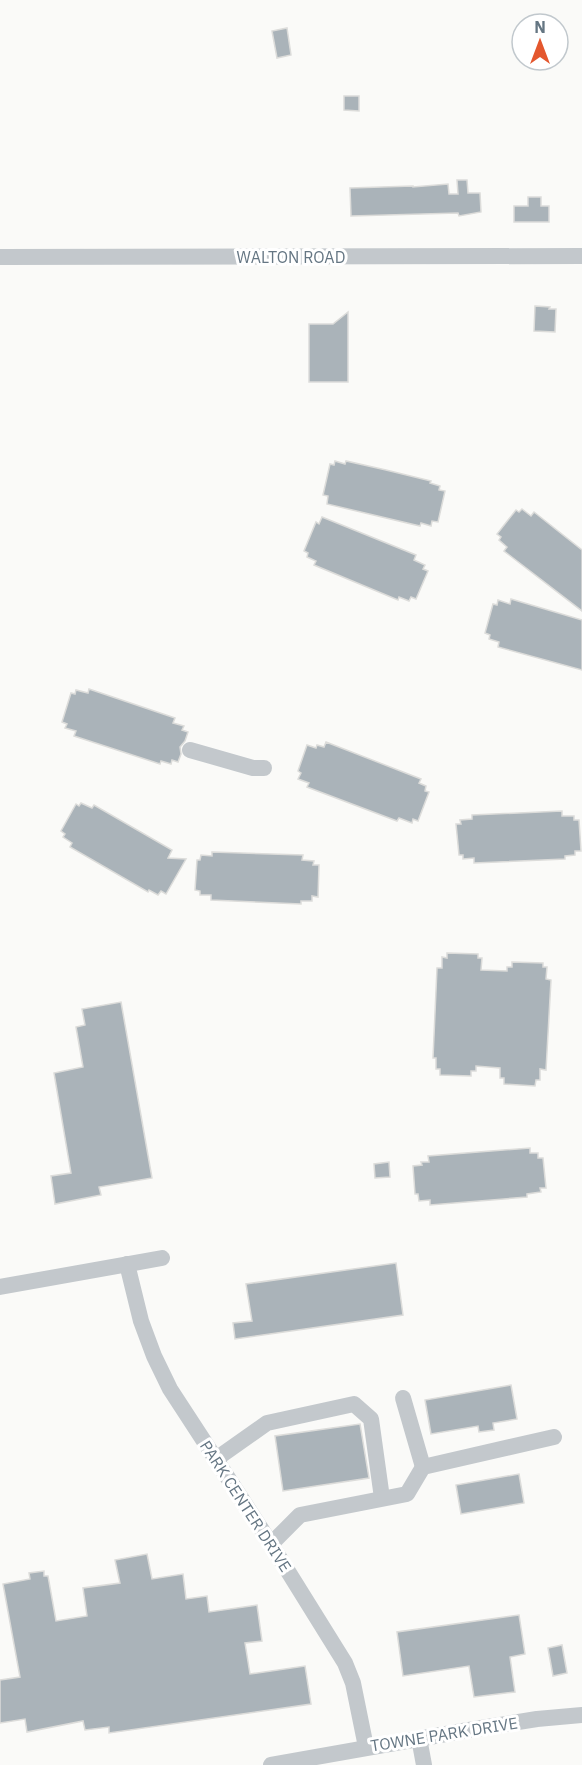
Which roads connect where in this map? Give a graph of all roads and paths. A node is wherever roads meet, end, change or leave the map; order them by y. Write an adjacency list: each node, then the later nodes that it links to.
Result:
1 (582, 256): 2 (street, WALTON ROAD)
2 (0, 257)
3 (190, 750): 4 (street)
4 (264, 768)
5 (162, 1258): 6 (street)
6 (127, 1264): 7 (street); 10 (street, PARK CENTER DRIVE)
7 (0, 1287)
8 (403, 1398): 11 (street)
9 (554, 1437): 11 (street)
10 (216, 1459): 12 (street); 13 (street, PARK CENTER DRIVE)
11 (423, 1467): 12 (street)
12 (382, 1498): 13 (street)
13 (271, 1544): 16 (street, PARK CENTER DRIVE)
14 (582, 1715): 15 (street, TOWNE PARK DRIVE)
15 (419, 1738): 16 (street, TOWNE PARK DRIVE); 18 (street)
16 (366, 1747): 17 (street, TOWNE PARK DRIVE)
17 (271, 1765)
18 (424, 1765)

